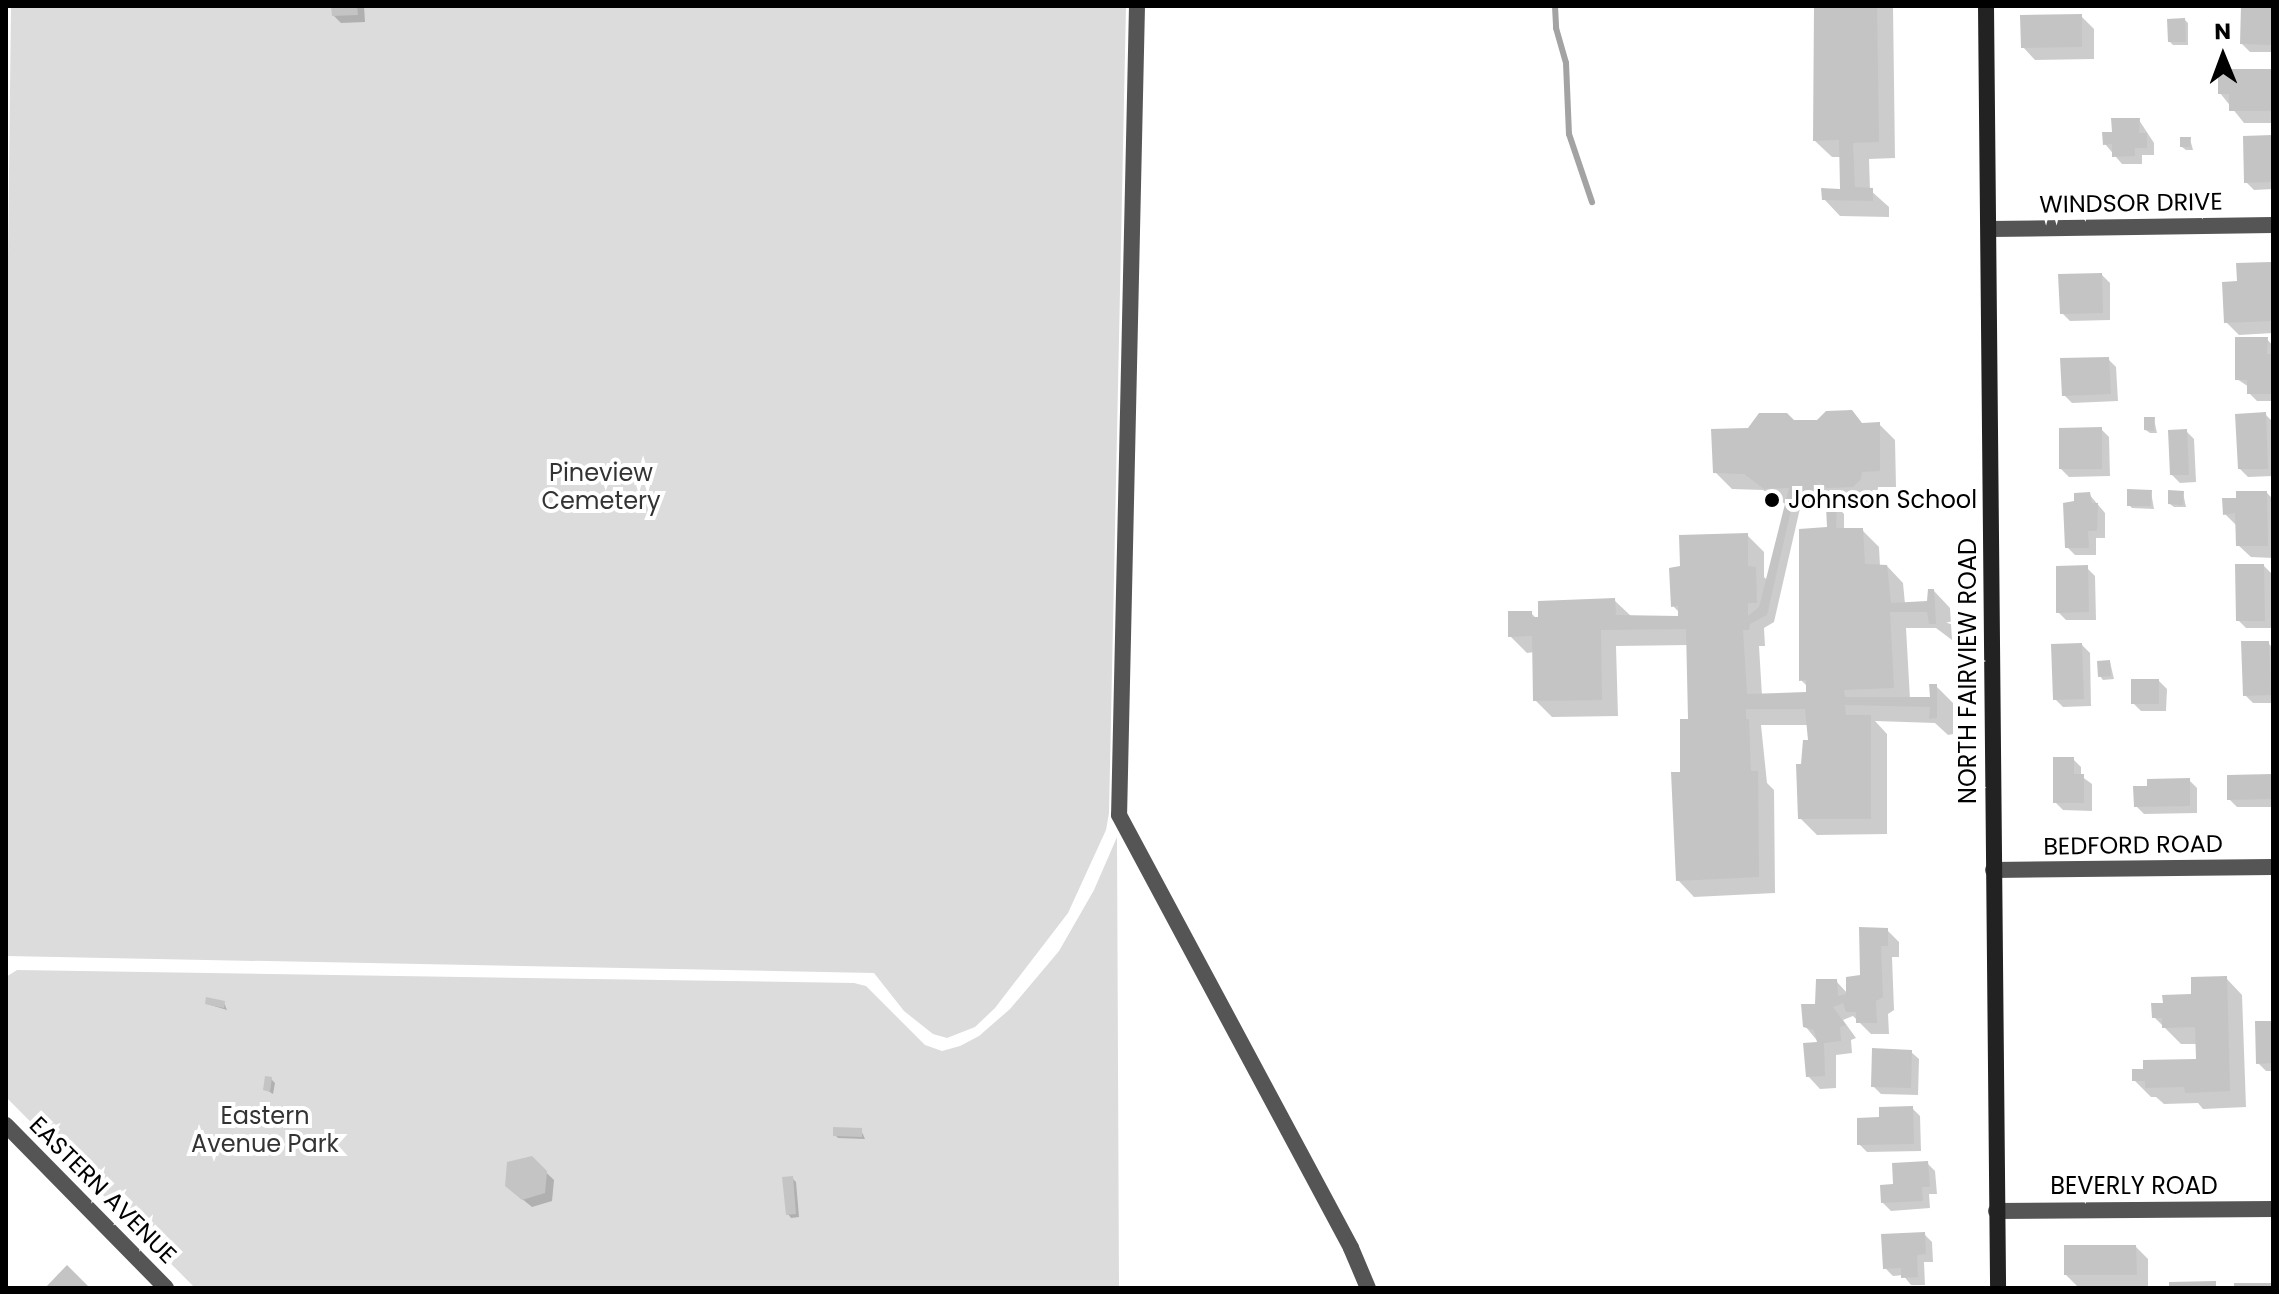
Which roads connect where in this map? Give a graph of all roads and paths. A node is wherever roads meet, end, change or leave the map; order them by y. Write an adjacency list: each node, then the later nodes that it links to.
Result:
1 (1137, 6): 11 (street)
2 (1986, 6): 4 (main road, NORTH FAIRVIEW ROAD)
3 (2273, 225): 4 (street, WINDSOR DRIVE)
4 (1990, 229): 6 (main road, NORTH FAIRVIEW ROAD)
5 (2273, 867): 6 (street, BEDFORD ROAD)
6 (1993, 870): 9 (main road, NORTH FAIRVIEW ROAD)
7 (6, 1125): 10 (street, EASTERN AVENUE)
8 (2273, 1209): 9 (street, BEVERLY ROAD)
9 (1996, 1211): 12 (main road, NORTH FAIRVIEW ROAD)
10 (166, 1288)
11 (1368, 1288)
12 (1998, 1288)

